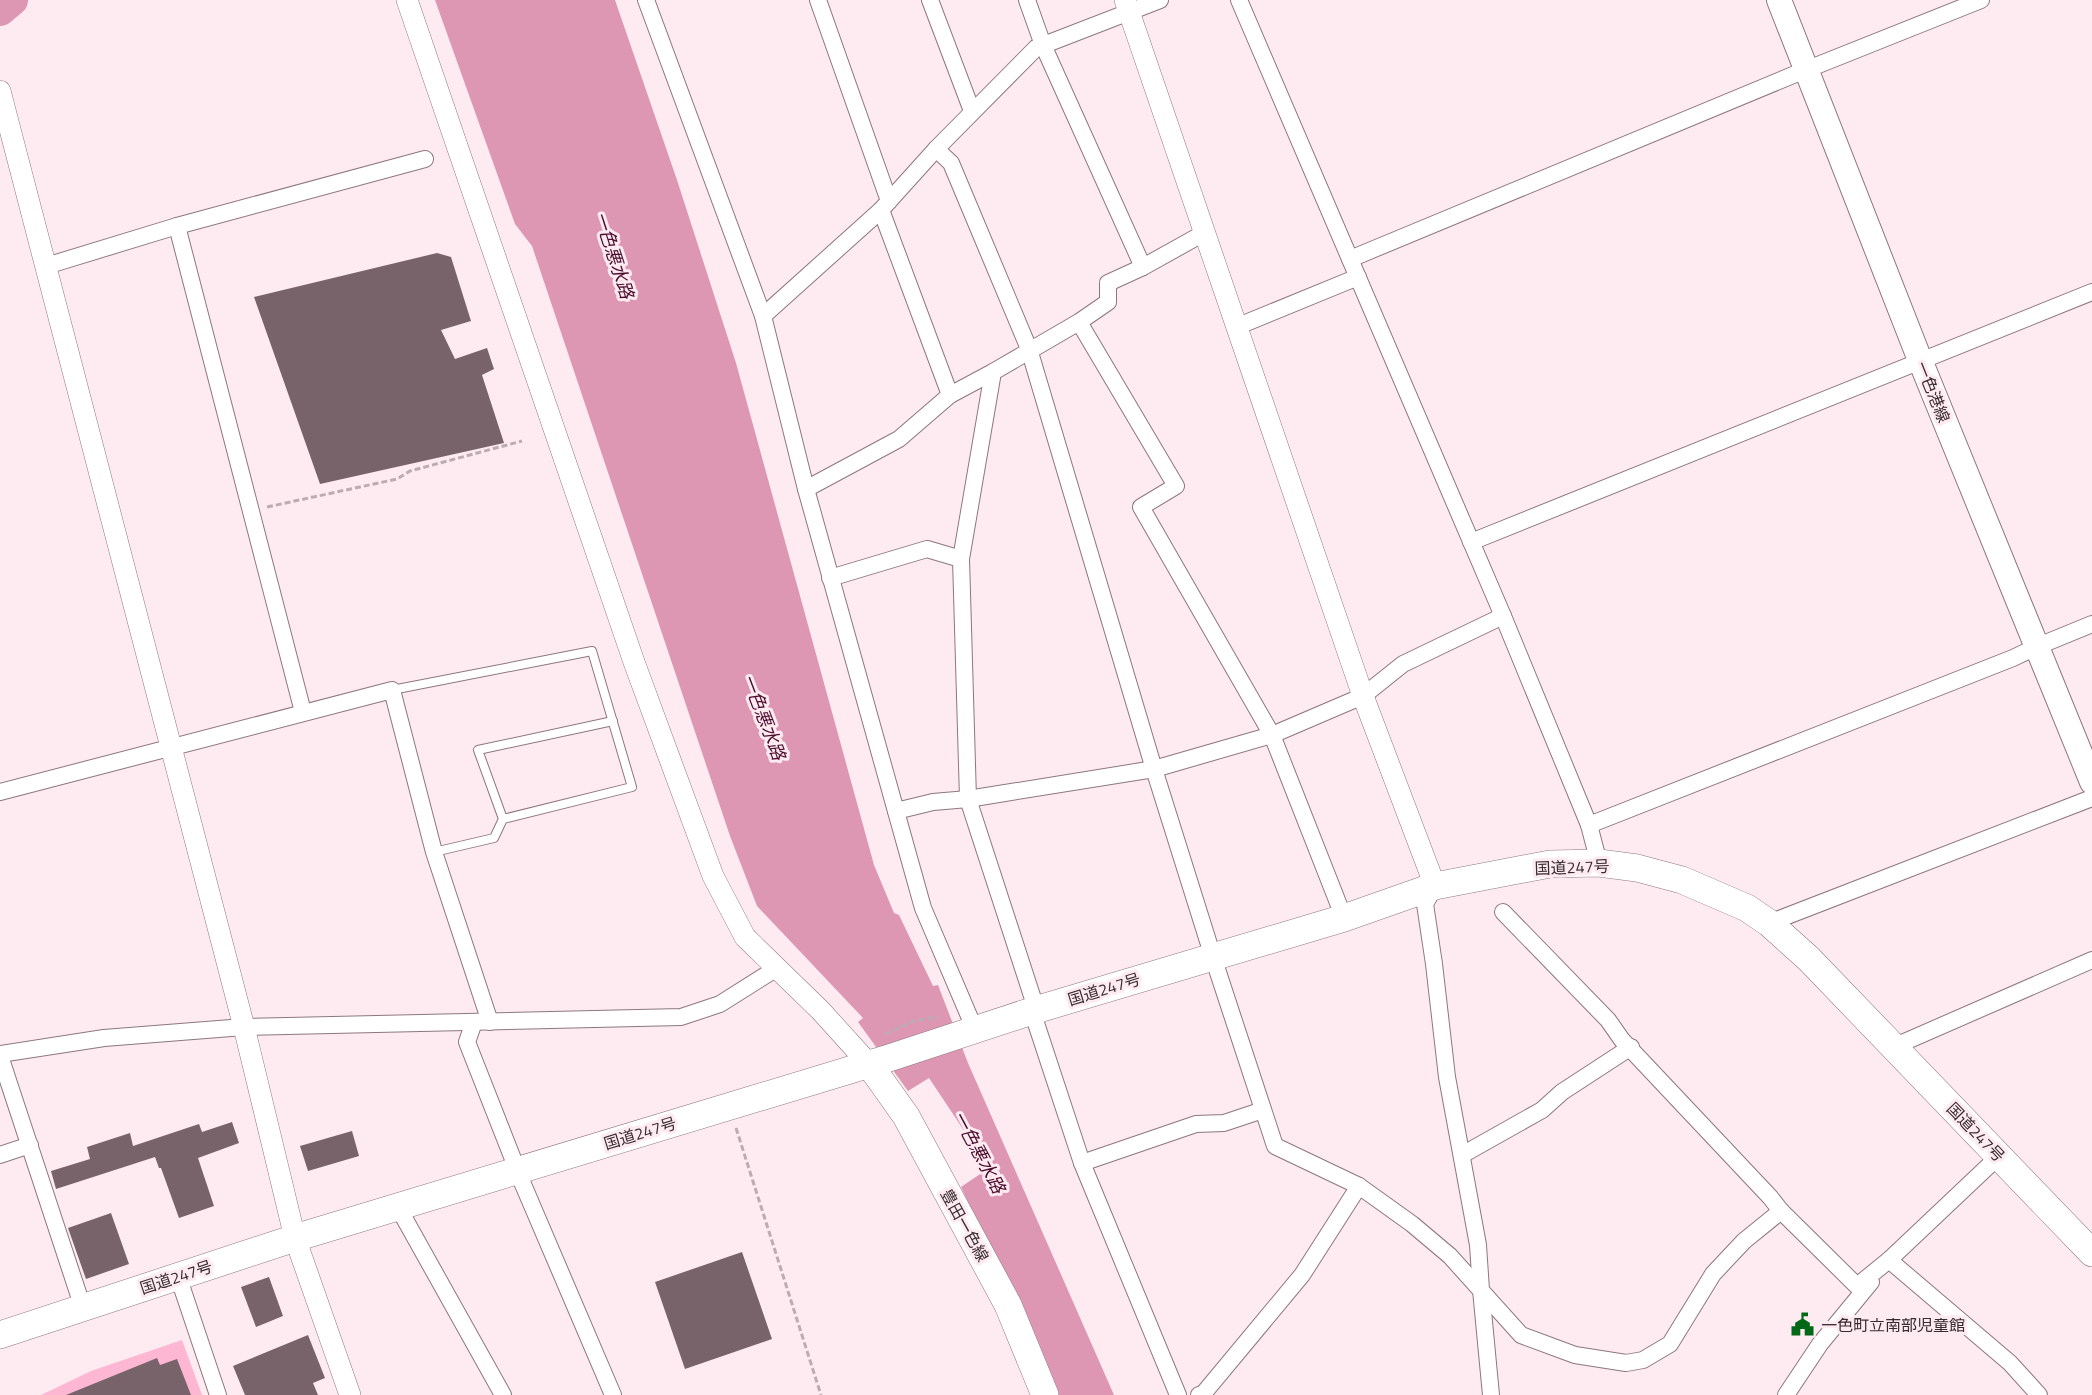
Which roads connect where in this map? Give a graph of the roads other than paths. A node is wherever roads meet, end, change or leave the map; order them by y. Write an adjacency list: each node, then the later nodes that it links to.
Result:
1 (407, 0): 61 (street)
2 (646, 0): 25 (street)
3 (818, 0): 17 (street)
4 (930, 0): 14 (street)
5 (1027, 0): 11 (street)
6 (1160, 0): 10 (street)
7 (1239, 0): 20 (street)
8 (1779, 0): 12 (main road, 一色港線)
9 (1981, 0): 12 (street)
10 (1127, 6): 11 (street); 19 (street)
11 (1043, 45): 14 (street); 22 (street)
12 (1805, 70): 20 (street); 29 (main road, 一色港線)
13 (0, 91): 21 (street)
14 (972, 111): 15 (street)
15 (936, 148): 17 (street); 28 (street)
16 (425, 159): 18 (street)
17 (885, 206): 25 (street); 31 (street)
18 (177, 226): 21 (street); 41 (street)
19 (1204, 233): 22 (street); 27 (street)
20 (1350, 260): 23 (street)
21 (46, 266): 44 (street)
22 (1143, 267): 26 (street)
23 (1358, 277): 27 (street); 33 (street)
24 (2092, 292): 29 (street)
25 (763, 316): 32 (street)
26 (1078, 322): 28 (street); 43 (street)
27 (1236, 327): 40 (street)
28 (1029, 349): 30 (street); 45 (street)
29 (1920, 360): 33 (street); 38 (main road, 一色港線)
30 (993, 372): 31 (street); 34 (street)
31 (951, 395): 32 (street)
32 (806, 489): 35 (street)
33 (1472, 542): 36 (street)
34 (961, 559): 35 (street); 49 (street)
35 (830, 578): 50 (street)
36 (1503, 616): 40 (street); 52 (street)
37 (2092, 624): 38 (street)
38 (2036, 647): 46 (main road, 一色港線); 52 (street)
39 (392, 690): 41 (street); 42 (lane); 53 (street)
40 (1364, 696): 43 (street); 55 (street)
41 (303, 712): 44 (street)
42 (613, 721): 51 (lane); 51 (lane)
43 (1272, 735): 45 (street); 57 (street)
44 (171, 748): 47 (street); 64 (street)
45 (1154, 768): 49 (street); 59 (street)
46 (2092, 782)
47 (0, 792)
48 (2092, 798): 58 (street)
49 (968, 799): 50 (street); 62 (street)
50 (896, 811): 65 (street)
51 (503, 819): 53 (lane)
52 (1589, 825): 54 (street)
53 (434, 852): 63 (street)
54 (1599, 863): 55 (main road, 国道247号); 58 (main road, 国道247号)
55 (1435, 886): 57 (main road, 国道247号); 73 (street)
56 (1503, 912): 66 (street)
57 (1344, 918): 59 (main road, 国道247号)
58 (1769, 923): 67 (main road, 国道247号)
59 (1213, 957): 62 (main road, 国道247号); 70 (street)
60 (2092, 960): 67 (street)
61 (777, 968): 63 (street); 68 (street)
62 (1032, 1011): 65 (main road, 国道247号); 75 (street)
63 (482, 1022): 64 (street); 76 (street)
64 (244, 1027): 69 (street); 80 (street)
65 (960, 1027): 68 (main road, 国道247号)
66 (1631, 1047): 73 (street); 79 (street)
67 (1893, 1047): 74 (main road, 国道247号)
68 (878, 1053): 76 (main road, 国道247号); 91 (main road, 豊田一色線)
69 (0, 1055): 71 (street)
70 (1263, 1110): 75 (street); 77 (street)
71 (30, 1145): 72 (street); 85 (street)
72 (0, 1155)
73 (1462, 1155): 84 (street)
74 (1999, 1156): 81 (main road, 国道247号); 82 (street)
75 (1082, 1163): 92 (street)
76 (517, 1170): 78 (main road, 国道247号); 87 (street)
77 (1359, 1186): 84 (street); 93 (street)
78 (400, 1206): 80 (main road, 国道247号); 90 (street)
79 (1781, 1211): 82 (street); 84 (street)
80 (295, 1238): 83 (main road, 国道247号); 89 (street)
81 (2092, 1253)
82 (1889, 1260): 95 (street); 96 (street)
83 (178, 1276): 85 (main road, 国道247号); 88 (street)
84 (1481, 1290): 94 (street)
85 (83, 1308): 86 (main road, 国道247号)
86 (0, 1335)
87 (610, 1394)
88 (218, 1395)
89 (350, 1395)
90 (503, 1395)
91 (1045, 1395)
92 (1178, 1395)
93 (1199, 1395)
94 (1491, 1395)
95 (1786, 1395)
96 (2039, 1395)

